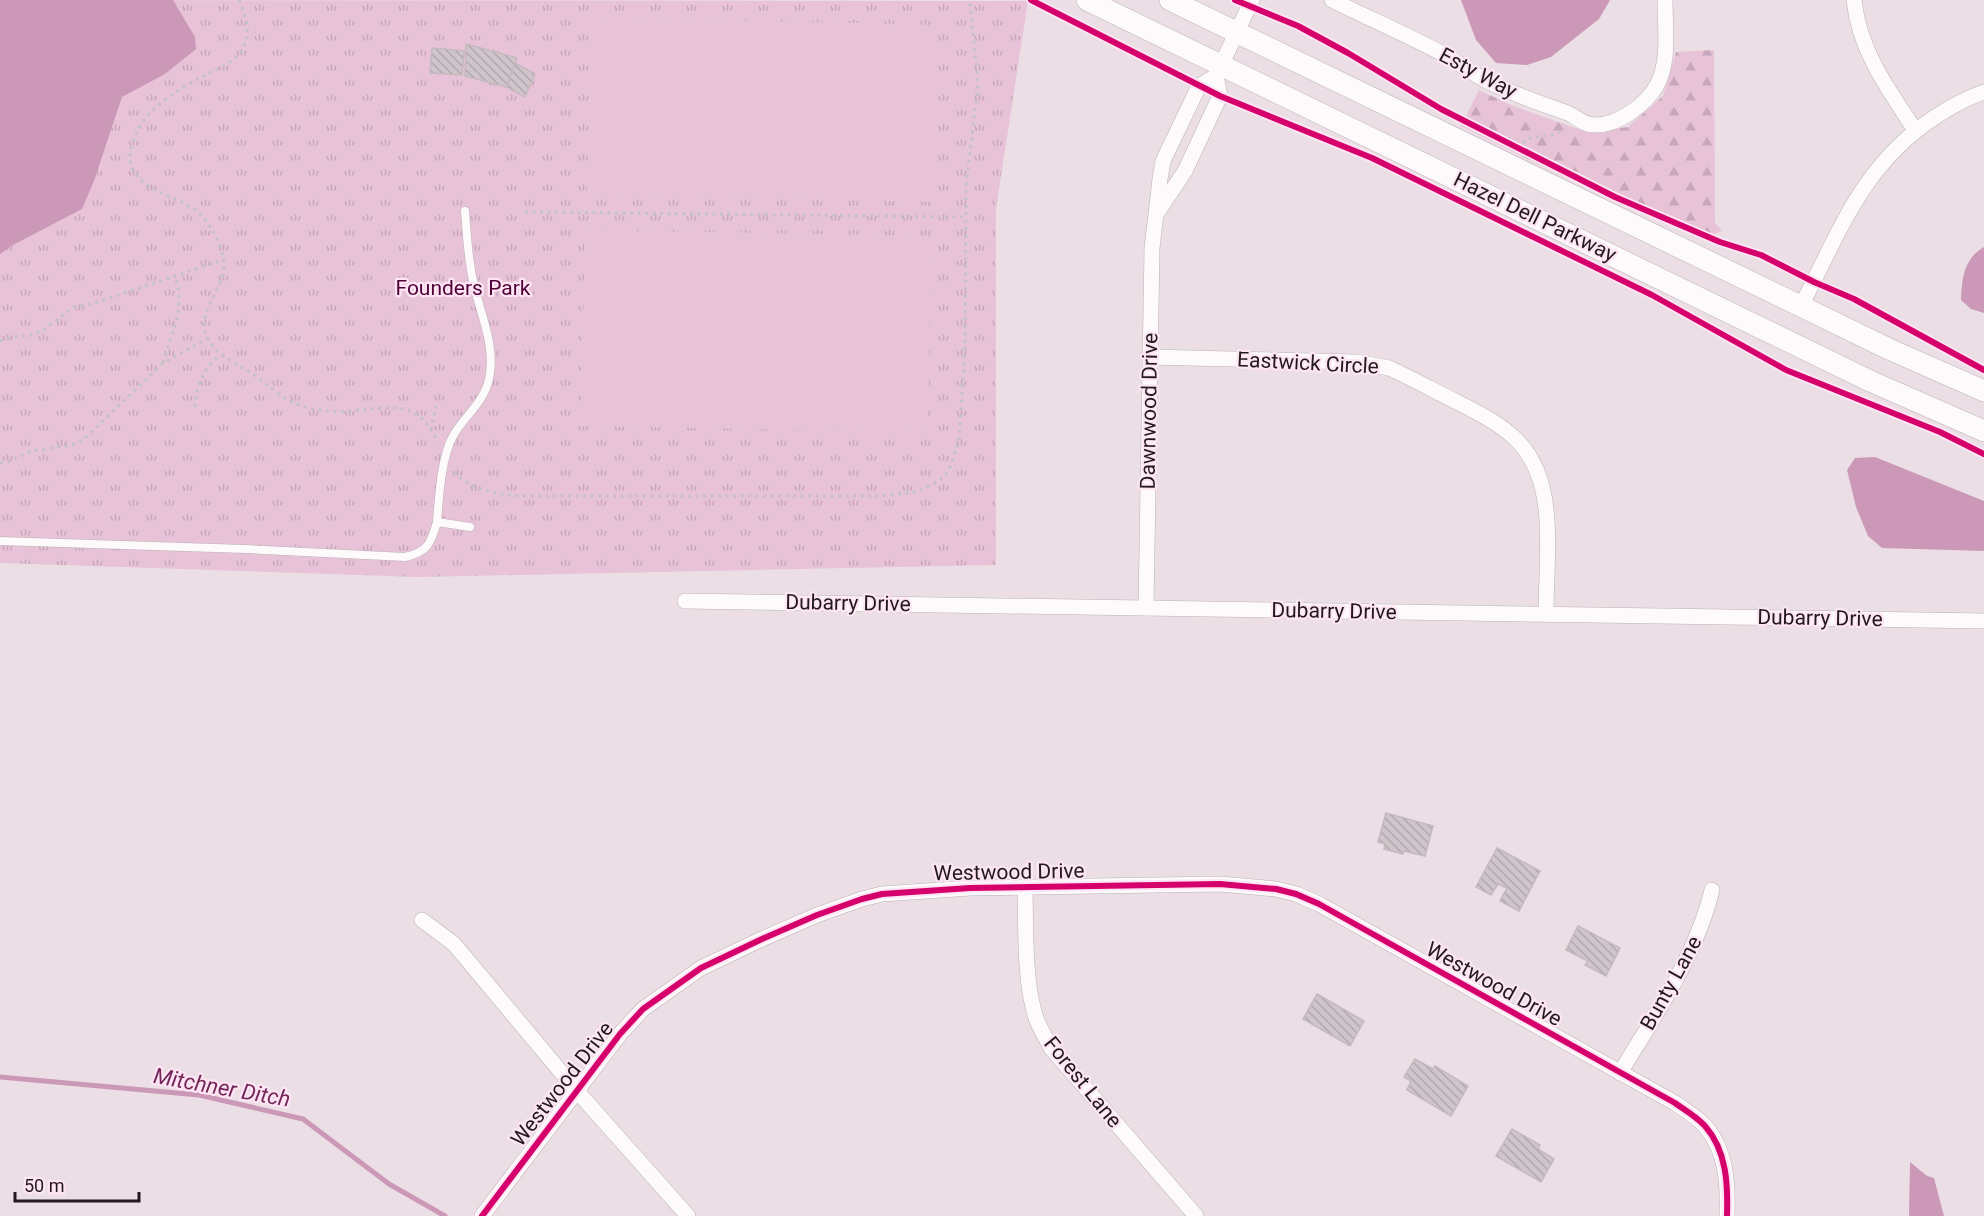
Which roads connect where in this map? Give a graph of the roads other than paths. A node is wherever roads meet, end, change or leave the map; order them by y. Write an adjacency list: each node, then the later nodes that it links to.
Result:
1 (1087, 0): 8 (main road, Hazel Dell Parkway)
2 (1170, 0): 7 (main road, Hazel Dell Parkway)
3 (1252, 0): 7 (street, Dawnwood Drive)
4 (1332, 0): 5 (street, Esty Way)
5 (1665, 0)
6 (1854, 0): 10 (street)
7 (1236, 33): 8 (street, Dawnwood Drive); 13 (main road, Hazel Dell Parkway)
8 (1219, 71): 12 (street, Dawnwood Drive); 12 (street, Dawnwood Drive); 16 (main road, Hazel Dell Parkway)
9 (1984, 92): 10 (street)
10 (1915, 130): 13 (street)
11 (465, 212): 17 (lane)
12 (1157, 213): 14 (street, Dawnwood Drive)
13 (1801, 306): 15 (main road, Hazel Dell Parkway)
14 (1149, 357): 21 (street, Dawnwood Drive); 22 (street, Eastwick Circle)
15 (1984, 391)
16 (1984, 431)
17 (437, 522): 18 (lane); 19 (lane)
18 (470, 527)
19 (0, 541)
20 (685, 600): 21 (street, Dubarry Drive)
21 (1146, 608): 22 (street, Dubarry Drive)
22 (1546, 614): 23 (street, Dubarry Drive)
23 (1984, 621)
24 (1025, 888): 27 (street, Westwood Drive); 28 (street, Westwood Drive); 31 (street, Forest Lane)
25 (1712, 890): 27 (street, Bunty Lane)
26 (422, 920): 28 (street)
27 (1620, 1073): 32 (street, Westwood Drive)
28 (576, 1090): 29 (street, Westwood Drive); 30 (street)
29 (482, 1216)
30 (688, 1216)
31 (1196, 1216)
32 (1727, 1216)

